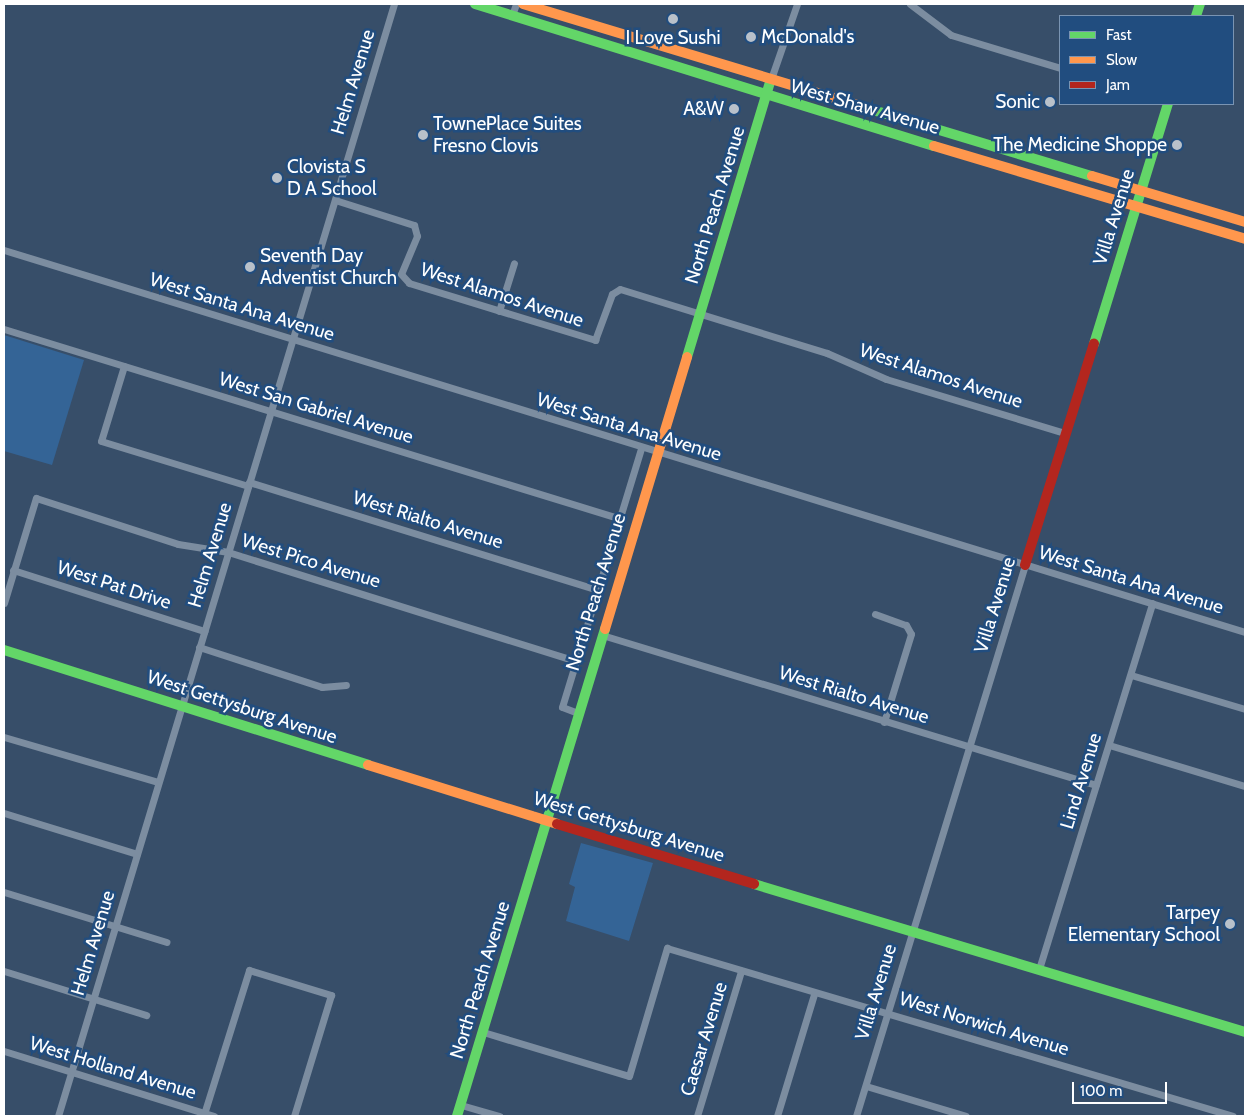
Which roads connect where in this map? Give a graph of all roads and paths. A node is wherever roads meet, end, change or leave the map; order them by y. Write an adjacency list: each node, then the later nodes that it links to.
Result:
1 (394, 4): 15 (street, Helm Avenue)
2 (475, 4): 7 (main road, West Shaw Avenue)
3 (516, 4): 7 (street)
4 (523, 4): 9 (main road, West Shaw Avenue)
5 (910, 4): 8 (street)
6 (796, 5): 9 (street)
7 (512, 15): 10 (main road, West Shaw Avenue)
8 (1059, 68)
9 (771, 79): 10 (main road, North Peach Avenue); 13 (main road, West Shaw Avenue)
10 (766, 96): 12 (main road, West Shaw Avenue); 22 (main road, North Peach Avenue)
11 (1168, 105): 14 (main road, Villa Avenue)
12 (888, 131): 13 (main road); 16 (main road, West Shaw Avenue)
13 (955, 136): 14 (main road, West Shaw Avenue)
14 (1141, 189): 16 (main road, Villa Avenue); 17 (main road, West Shaw Avenue)
15 (335, 200): 21 (street, West Alamos Avenue); 24 (street, Helm Avenue)
16 (1135, 206): 18 (main road, West Shaw Avenue); 27 (main road, Villa Avenue)
17 (1245, 222)
18 (1245, 239)
19 (4, 250): 24 (street, West Santa Ana Avenue)
20 (514, 263): 21 (street)
21 (499, 312): 22 (street, West Alamos Avenue)
22 (700, 314): 27 (street, West Alamos Avenue); 29 (main road, North Peach Avenue)
23 (4, 328): 25 (street, West San Gabriel Avenue)
24 (292, 339): 26 (street, Helm Avenue); 28 (street, West Santa Ana Avenue)
25 (124, 366): 26 (street, West San Gabriel Avenue); 30 (street, West Rialto Avenue)
26 (271, 410): 30 (street, Helm Avenue); 31 (street, West San Gabriel Avenue)
27 (1065, 433): 33 (main road, Villa Avenue)
28 (640, 448): 29 (street, West Santa Ana Avenue); 31 (street)
29 (656, 453): 33 (street, West Santa Ana Avenue); 41 (main road, North Peach Avenue)
30 (249, 484): 32 (street, Helm Avenue); 35 (street, West Rialto Avenue)
31 (618, 518): 35 (street)
32 (228, 552): 34 (street, West Pico Avenue); 39 (street, Helm Avenue); 44 (street, West Pico Avenue)
33 (1025, 565): 36 (street, West Santa Ana Avenue); 53 (street, Villa Avenue)
34 (13, 570): 37 (street); 39 (street, West Pat Drive)
35 (598, 590): 44 (street)
36 (1152, 603): 40 (street, West Santa Ana Avenue); 45 (street, Lind Avenue)
37 (4, 604)
38 (875, 614): 50 (street)
39 (204, 631): 42 (street, Helm Avenue)
40 (1245, 632)
41 (602, 635): 49 (main road, North Peach Avenue); 50 (street, West Rialto Avenue)
42 (199, 648): 46 (street); 47 (street, Helm Avenue)
43 (4, 650): 47 (main road, West Gettysburg Avenue)
44 (576, 661): 49 (street)
45 (1131, 675): 48 (street); 52 (street, Lind Avenue)
46 (346, 685)
47 (182, 706): 54 (street, Helm Avenue); 58 (main road, West Gettysburg Avenue)
48 (1245, 709)
49 (578, 713): 58 (main road, North Peach Avenue)
50 (884, 722): 53 (street, West Rialto Avenue)
51 (4, 737): 54 (street)
52 (1109, 745): 55 (street, Lind Avenue); 56 (street)
53 (969, 747): 55 (street, West Rialto Avenue); 62 (street, Villa Avenue)
54 (158, 782): 59 (street, Helm Avenue)
55 (1096, 785): 64 (street, Lind Avenue)
56 (1245, 786)
57 (4, 813): 59 (street)
58 (546, 821): 62 (main road, West Gettysburg Avenue); 71 (main road, North Peach Avenue)
59 (137, 854): 61 (street, Helm Avenue)
60 (4, 892): 61 (street)
61 (114, 926): 63 (street); 68 (street, Helm Avenue)
62 (913, 931): 64 (main road, West Gettysburg Avenue); 69 (street, Villa Avenue)
63 (167, 942)
64 (1039, 969): 72 (main road, West Gettysburg Avenue)
65 (4, 971): 68 (street)
66 (741, 971): 67 (street, West Norwich Avenue); 71 (street, West Norwich Avenue); 83 (street, Caesar Avenue)
67 (814, 994): 69 (street, West Norwich Avenue); 84 (street)
68 (92, 999): 70 (street); 74 (street, Helm Avenue)
69 (887, 1012): 75 (street, Villa Avenue); 87 (street, West Norwich Avenue)
70 (146, 1015)
71 (483, 1032): 76 (main road, North Peach Avenue)
72 (1245, 1032)
73 (4, 1051): 74 (street, West Holland Avenue)
74 (71, 1072): 77 (street, West Holland Avenue); 78 (street, Helm Avenue)
75 (866, 1086): 85 (street, Villa Avenue); 86 (street)
76 (461, 1105): 81 (main road, North Peach Avenue); 82 (street)
77 (204, 1114): 79 (street, West Holland Avenue); 80 (street)
78 (58, 1116)
79 (214, 1116)
80 (294, 1116)
81 (457, 1116)
82 (499, 1116)
83 (697, 1116)
84 (777, 1116)
85 (856, 1116)
86 (966, 1116)
87 (1233, 1116)

